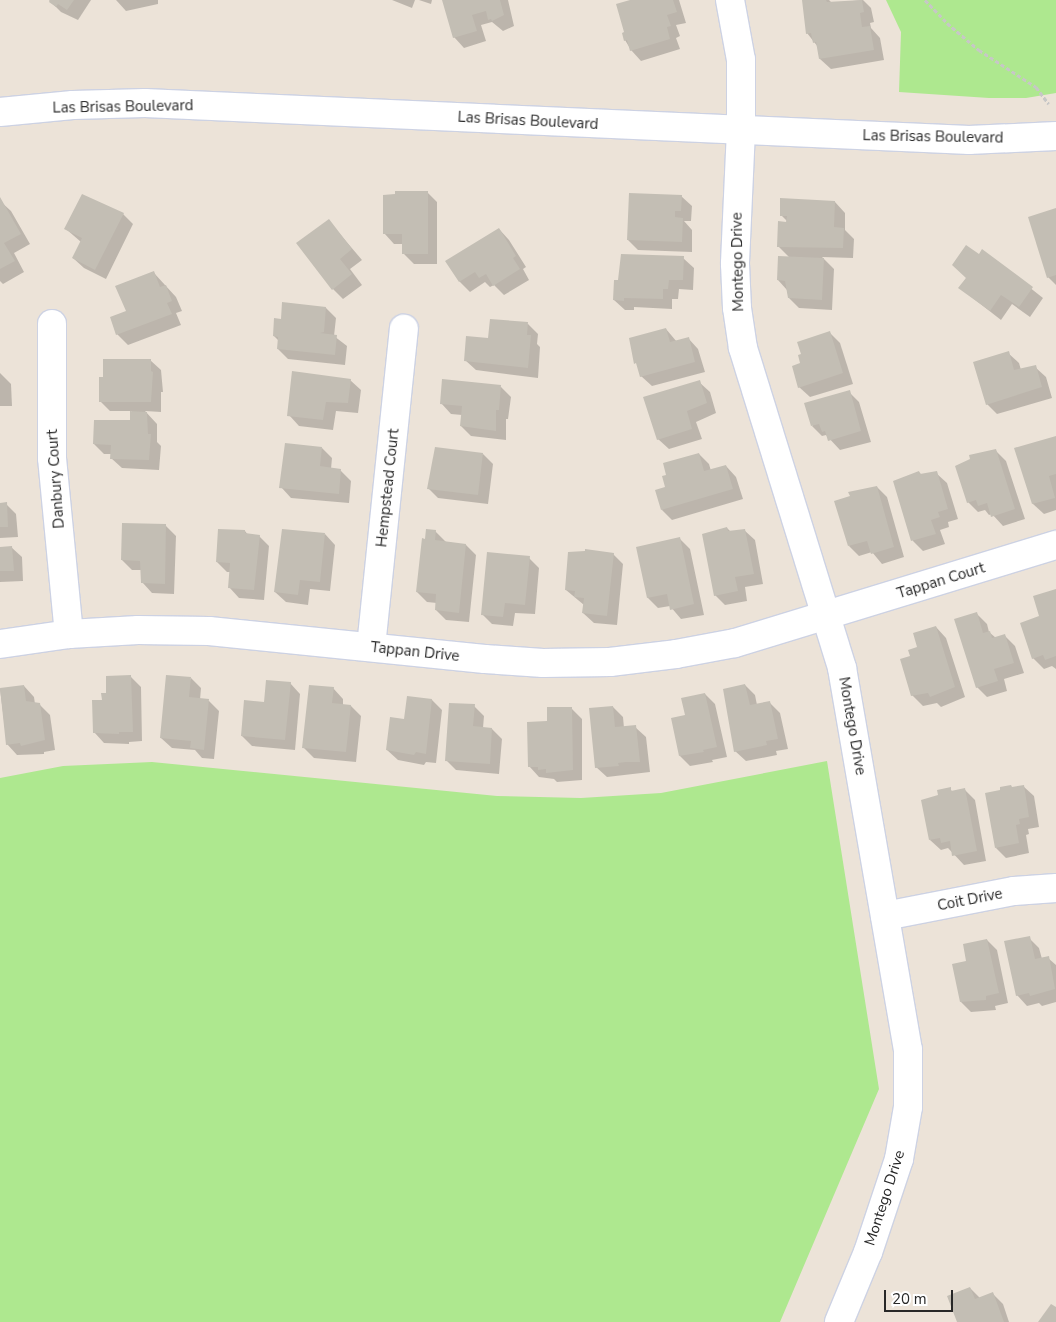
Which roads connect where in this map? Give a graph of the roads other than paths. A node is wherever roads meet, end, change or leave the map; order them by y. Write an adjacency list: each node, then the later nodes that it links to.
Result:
1 (730, 0): 3 (street, Montego Drive)
2 (0, 112): 3 (street, Las Brisas Boulevard)
3 (741, 130): 4 (street, Las Brisas Boulevard); 8 (street, Montego Drive)
4 (1056, 136)
5 (52, 324): 9 (street, Danbury Court)
6 (404, 329): 11 (street, Hempstead Court)
7 (1056, 545): 8 (street, Tappan Court)
8 (826, 616): 11 (street, Tappan Drive); 13 (street, Montego Drive)
9 (69, 634): 10 (street, Tappan Drive); 11 (street, Tappan Drive)
10 (0, 644)
11 (371, 647)
12 (1056, 888): 13 (street, Coit Drive)
13 (885, 916): 14 (street, Montego Drive)
14 (839, 1322)

